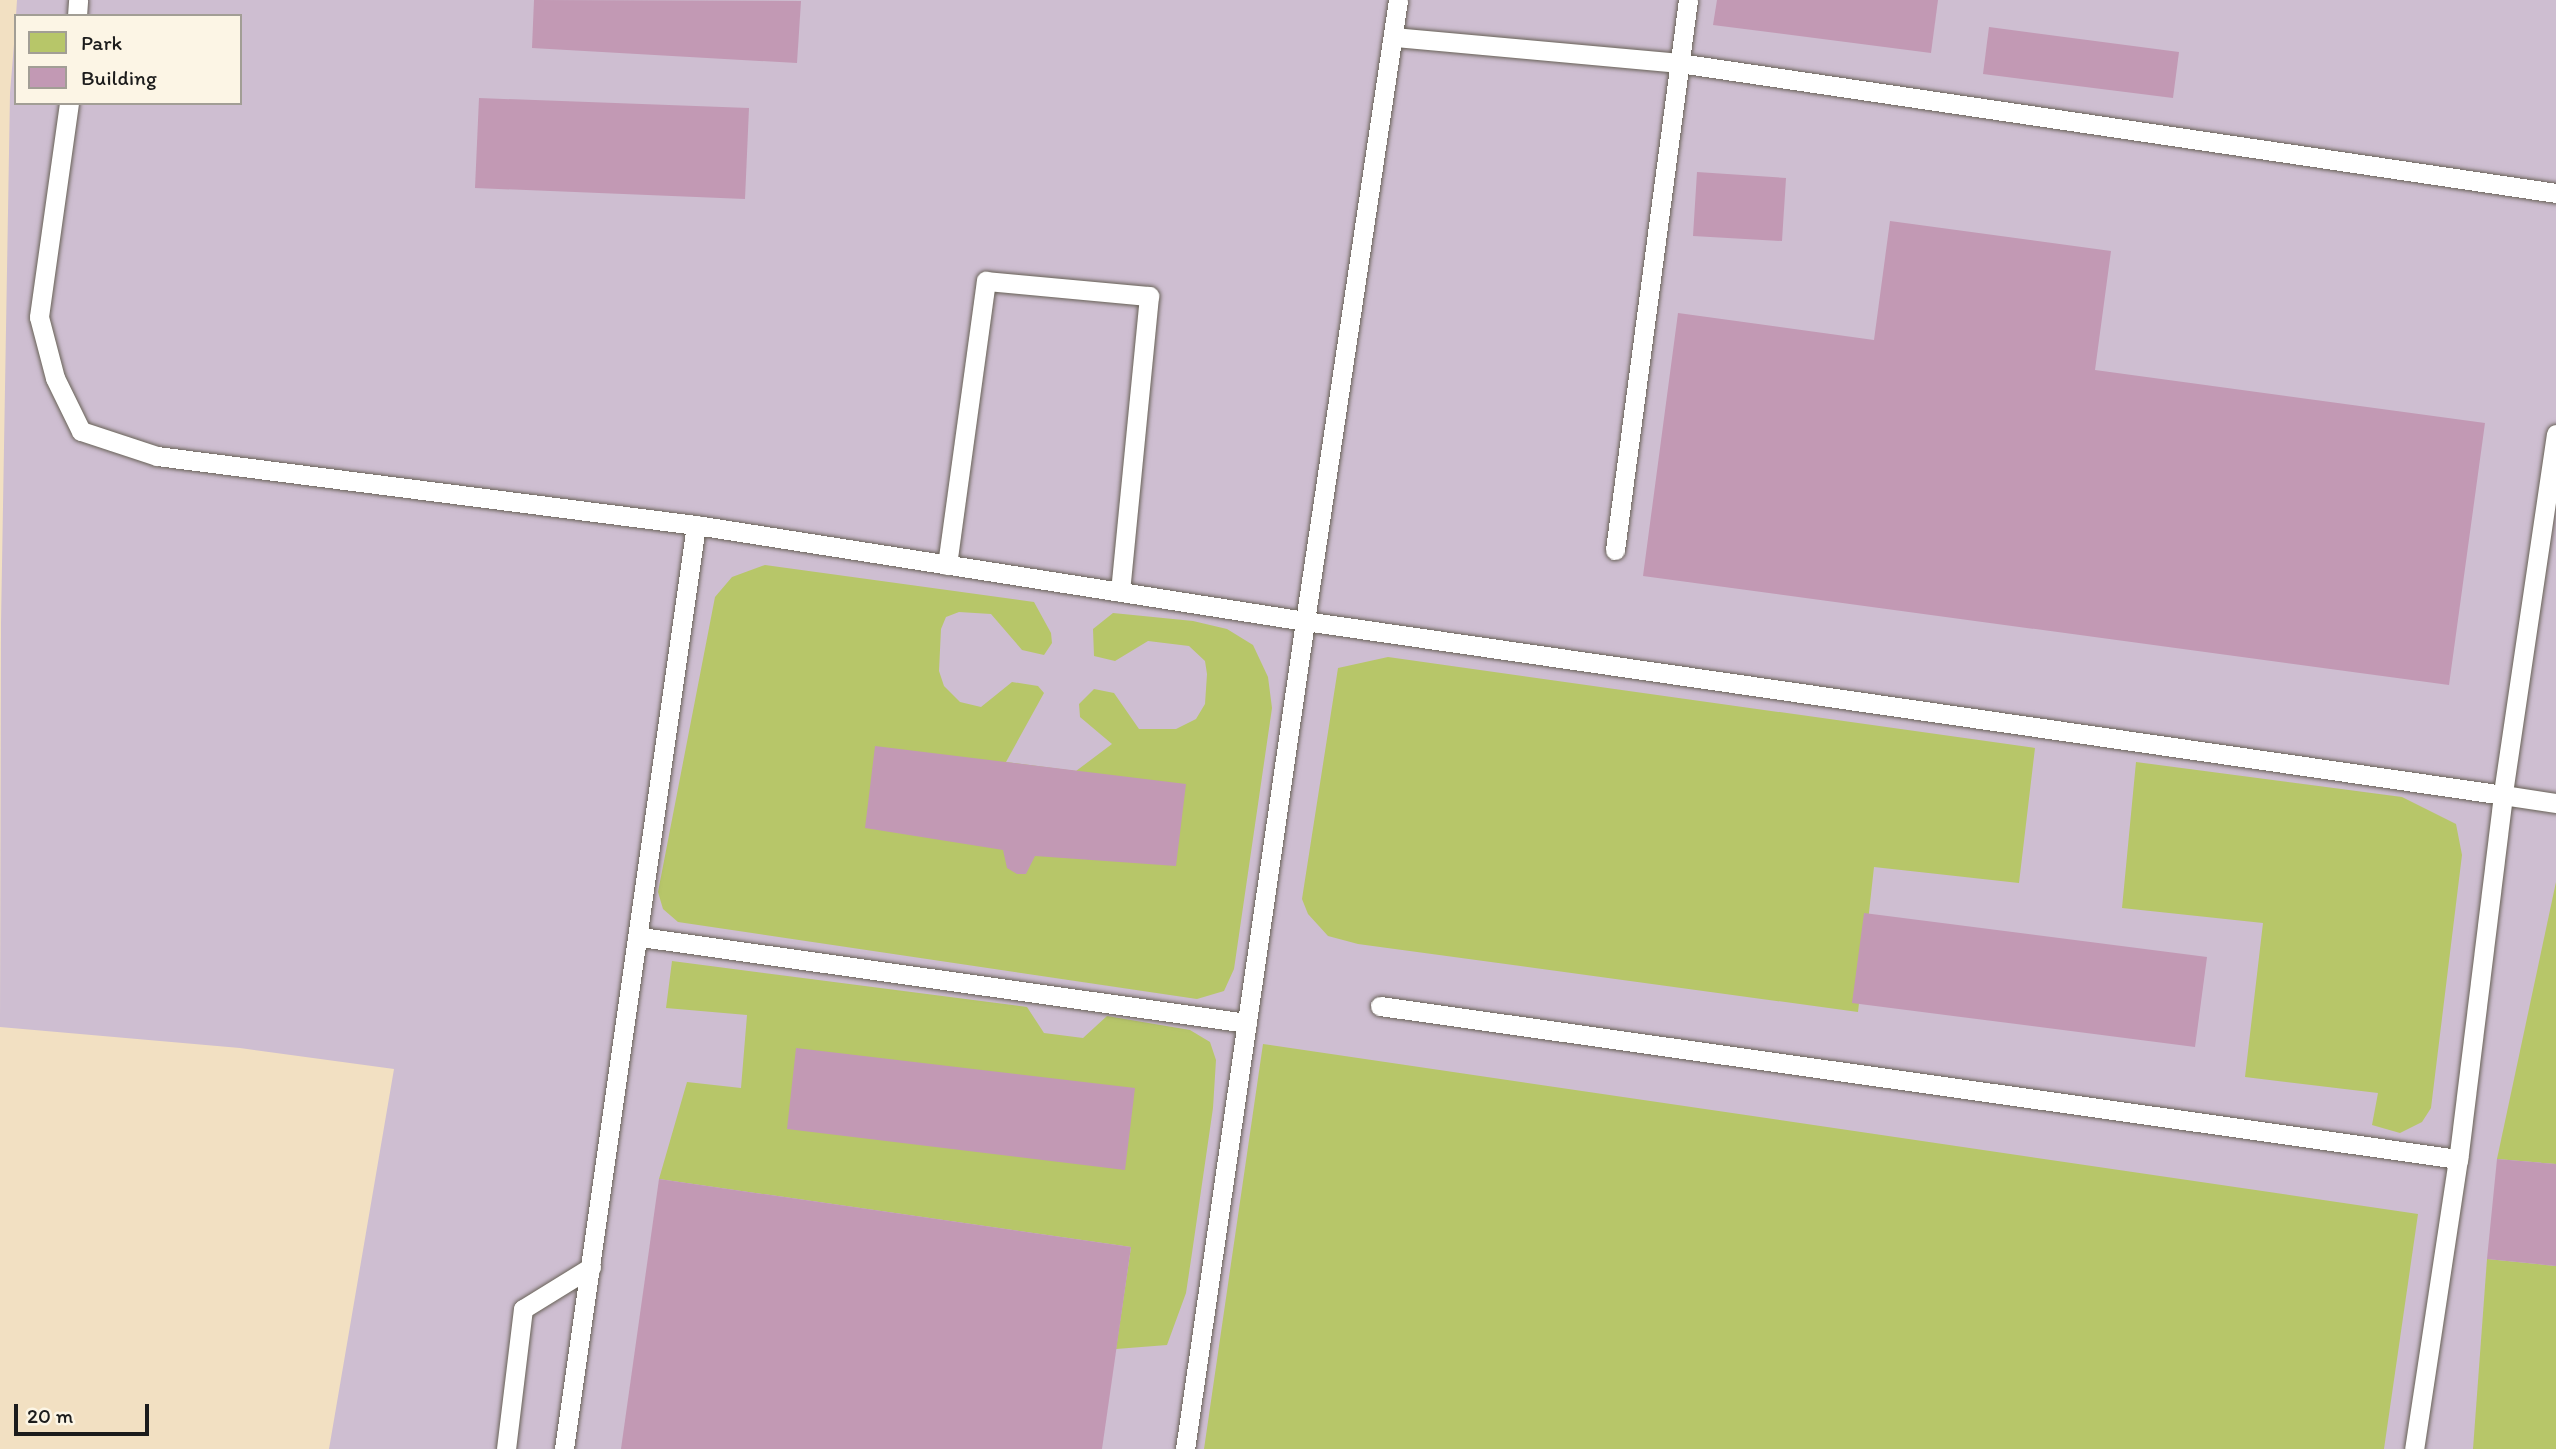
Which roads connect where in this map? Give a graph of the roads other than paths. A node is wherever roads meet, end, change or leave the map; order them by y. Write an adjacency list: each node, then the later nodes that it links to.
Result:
1 (1398, 0): 3 (lane)
2 (1688, 0): 4 (lane)
3 (1394, 37): 4 (lane); 12 (lane)
4 (1679, 63): 6 (lane); 9 (lane)
5 (69, 105): 8 (lane)
6 (2556, 193)
7 (2556, 434): 13 (lane)
8 (696, 526): 10 (lane); 15 (lane)
9 (1615, 550)
10 (947, 565): 11 (lane); 11 (lane)
11 (1120, 592): 12 (lane)
12 (1305, 621): 13 (lane); 17 (lane)
13 (2503, 795): 14 (lane); 18 (lane)
14 (2556, 803)
15 (640, 937): 17 (lane); 19 (lane)
16 (1380, 1006): 18 (lane)
17 (1247, 1023): 22 (lane)
18 (2458, 1158): 23 (lane)
19 (591, 1267): 20 (lane); 21 (lane)
20 (506, 1449)
21 (564, 1449)
22 (1185, 1449)
23 (2414, 1449)

